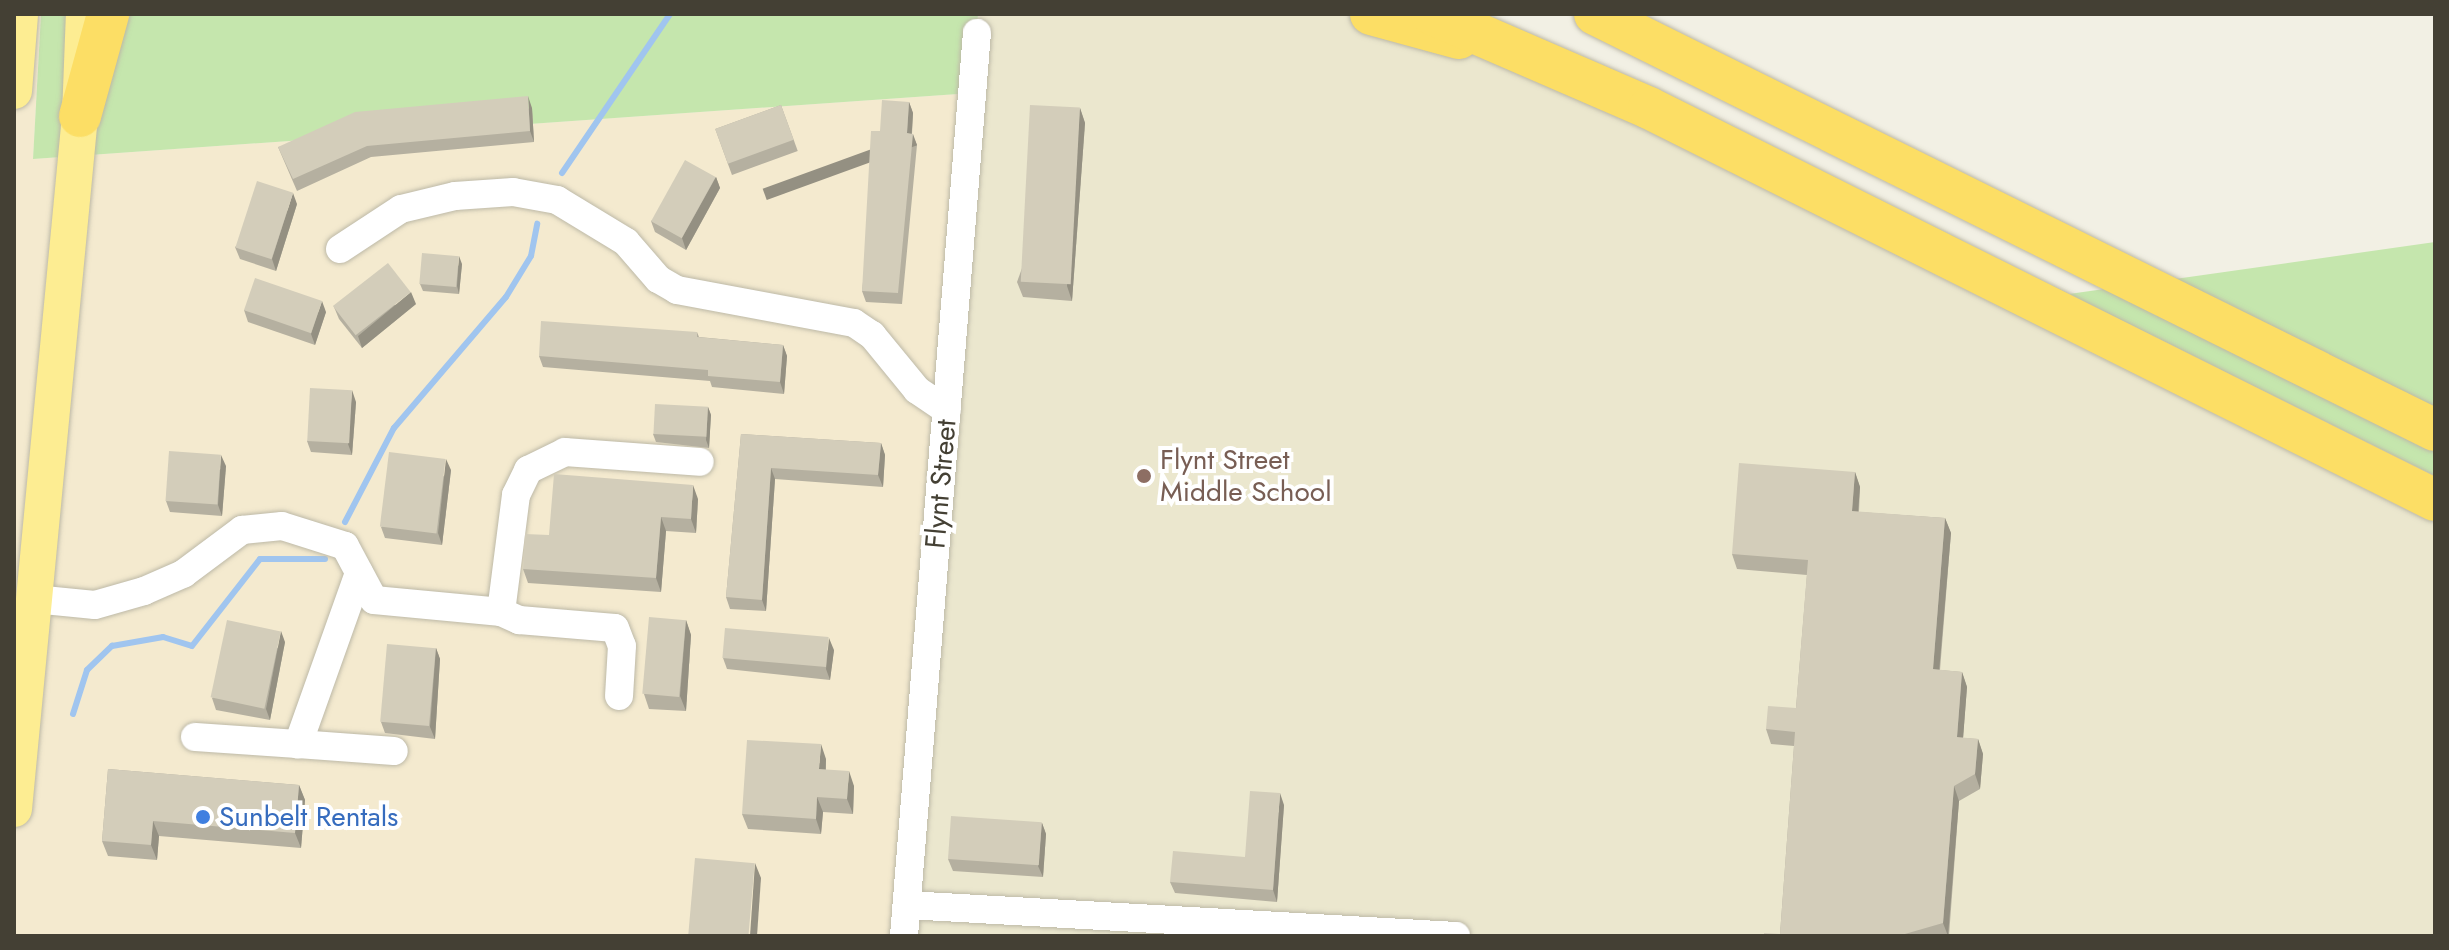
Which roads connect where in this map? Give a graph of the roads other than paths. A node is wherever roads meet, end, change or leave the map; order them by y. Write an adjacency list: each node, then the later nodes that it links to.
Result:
1 (20, 14): 9 (main road)
2 (84, 14): 10 (main road)
3 (108, 14): 10 (highway)
4 (1371, 14): 8 (highway)
5 (1432, 14): 8 (highway)
6 (1595, 14): 13 (highway)
7 (977, 33): 12 (street, Flynt Street)
8 (1545, 61): 15 (highway)
9 (14, 91)
10 (80, 116): 17 (main road)
11 (340, 249): 12 (street)
12 (947, 410): 24 (street, Flynt Street)
13 (2435, 430)
14 (700, 462): 18 (street)
15 (2435, 500)
16 (359, 573): 17 (street); 18 (street); 21 (street)
17 (34, 599): 23 (main road)
18 (501, 612): 19 (street)
19 (619, 696)
20 (195, 737): 21 (street)
21 (298, 744): 22 (street)
22 (394, 751)
23 (14, 809)
24 (907, 905): 25 (street, Flynt Street); 26 (street)
25 (904, 936)
26 (1456, 936)

